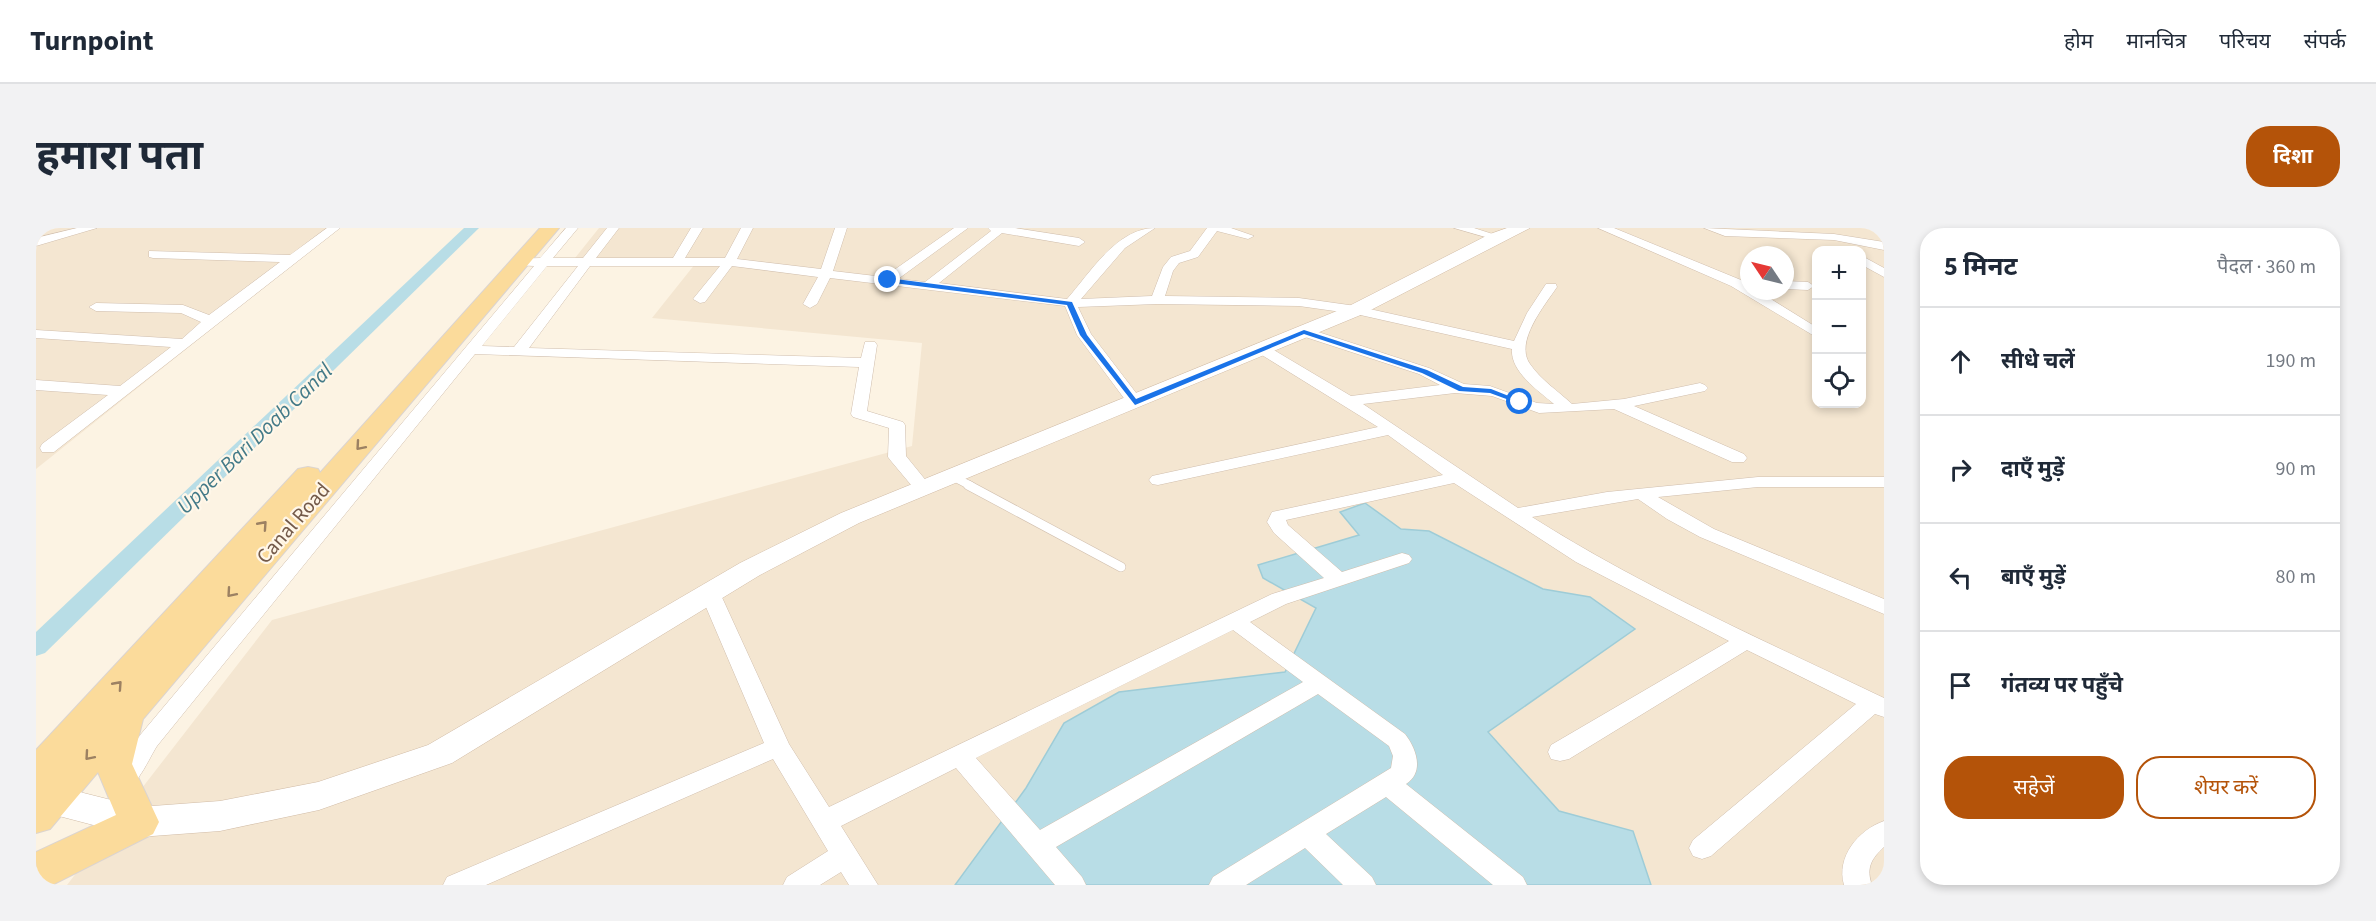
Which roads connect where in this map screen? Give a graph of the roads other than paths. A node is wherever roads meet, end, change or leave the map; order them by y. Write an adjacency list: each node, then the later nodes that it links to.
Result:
1 (92, 228): 24 (street)
2 (334, 228): 29 (street)
3 (531, 228): 94 (main road, Canal Road, one-way to 3)
4 (550, 228): 32 (main road, Canal Road)
5 (572, 228): 32 (street)
6 (613, 228): 30 (street)
7 (698, 228): 31 (street)
8 (747, 228): 33 (street)
9 (841, 228): 35 (street)
10 (963, 228): 37 (street)
11 (997, 228): 19 (street); 39 (street)
12 (1149, 228): 46 (street)
13 (1216, 228): 20 (street); 44 (street)
14 (1460, 228): 22 (street)
15 (1522, 228): 22 (street)
16 (1604, 228): 38 (street)
17 (1710, 228): 21 (street)
18 (1802, 228): 21 (street)
19 (1033, 230): 25 (street)
20 (1248, 236)
21 (1815, 236): 23 (street)
22 (1496, 237): 49 (street)
23 (1842, 238): 26 (street); 27 (street)
24 (36, 242)
25 (1079, 242)
26 (1849, 246)
27 (1884, 246)
28 (153, 254): 29 (street)
29 (292, 259): 50 (street)
30 (588, 261): 31 (street); 32 (street); 59 (street)
31 (677, 261): 33 (street)
32 (532, 262): 58 (street); 88 (main road, Canal Road, one-way to 88)
33 (729, 262): 35 (street); 43 (street)
34 (1866, 262): 36 (street)
35 (826, 273): 37 (street); 47 (street)
36 (1884, 273)
37 (888, 280): 39 (street)
38 (1740, 283)
39 (929, 285): 46 (street)
40 (1794, 285): 42 (street)
41 (1551, 286): 56 (street)
42 (1808, 286)
43 (700, 299)
44 (1157, 300): 46 (street); 49 (street)
45 (1767, 300): 51 (street)
46 (1070, 303): 66 (street)
47 (810, 304)
48 (96, 307): 50 (street)
49 (1356, 310): 52 (street); 56 (street)
50 (210, 321): 54 (street)
51 (1812, 330)
52 (1304, 332): 57 (street); 63 (street)
53 (36, 334): 54 (street)
54 (185, 344): 64 (street)
55 (870, 345): 60 (street)
56 (1519, 346): 68 (street)
57 (1262, 349): 65 (street); 66 (street)
58 (471, 350): 59 (street); 92 (street)
59 (518, 352): 60 (street)
60 (867, 363): 76 (street)
61 (36, 385): 64 (street)
62 (1700, 388): 67 (street)
63 (1462, 390): 65 (street); 68 (street)
64 (123, 391): 70 (street)
65 (1348, 401): 69 (street)
66 (1135, 402): 72 (street)
67 (1620, 406): 68 (street); 71 (street)
68 (1568, 409)
69 (1391, 429): 73 (street); 74 (street)
70 (40, 451)
71 (1738, 458)
72 (952, 476): 76 (street); 80 (lane)
73 (1457, 477): 78 (street); 81 (street)
74 (1158, 480)
75 (1884, 482): 77 (street)
76 (923, 488): 82 (street)
77 (1642, 494): 78 (street); 83 (street)
78 (1518, 514): 85 (street)
79 (1402, 559): 81 (street)
80 (1121, 567)
81 (1339, 580): 84 (street)
82 (710, 593): 89 (street); 95 (street)
83 (1884, 607)
84 (1235, 621): 86 (street); 91 (street)
85 (1746, 641): 87 (street); 90 (street)
86 (1319, 683): 93 (street); 99 (street)
87 (1879, 705): 100 (street)
88 (127, 713): 92 (main road); 94 (main road, Canal Road, one-way to 94)
89 (778, 747): 96 (street); 103 (street)
90 (1560, 752)
91 (960, 756): 96 (street); 99 (street)
92 (120, 783): 95 (main road)
93 (1387, 783): 98 (street); 109 (street)
94 (39, 797): 95 (street)
95 (139, 822): 102 (main road)
96 (824, 822): 101 (street)
97 (1884, 832): 110 (street)
98 (1307, 833): 107 (street); 108 (street)
99 (1037, 845): 106 (street)
100 (1702, 848)
101 (845, 855): 104 (street); 105 (street)
102 (45, 872)
103 (457, 885)
104 (797, 885)
105 (864, 885)
106 (1072, 885)
107 (1223, 885)
108 (1362, 885)
109 (1513, 885)
110 (1858, 885)

